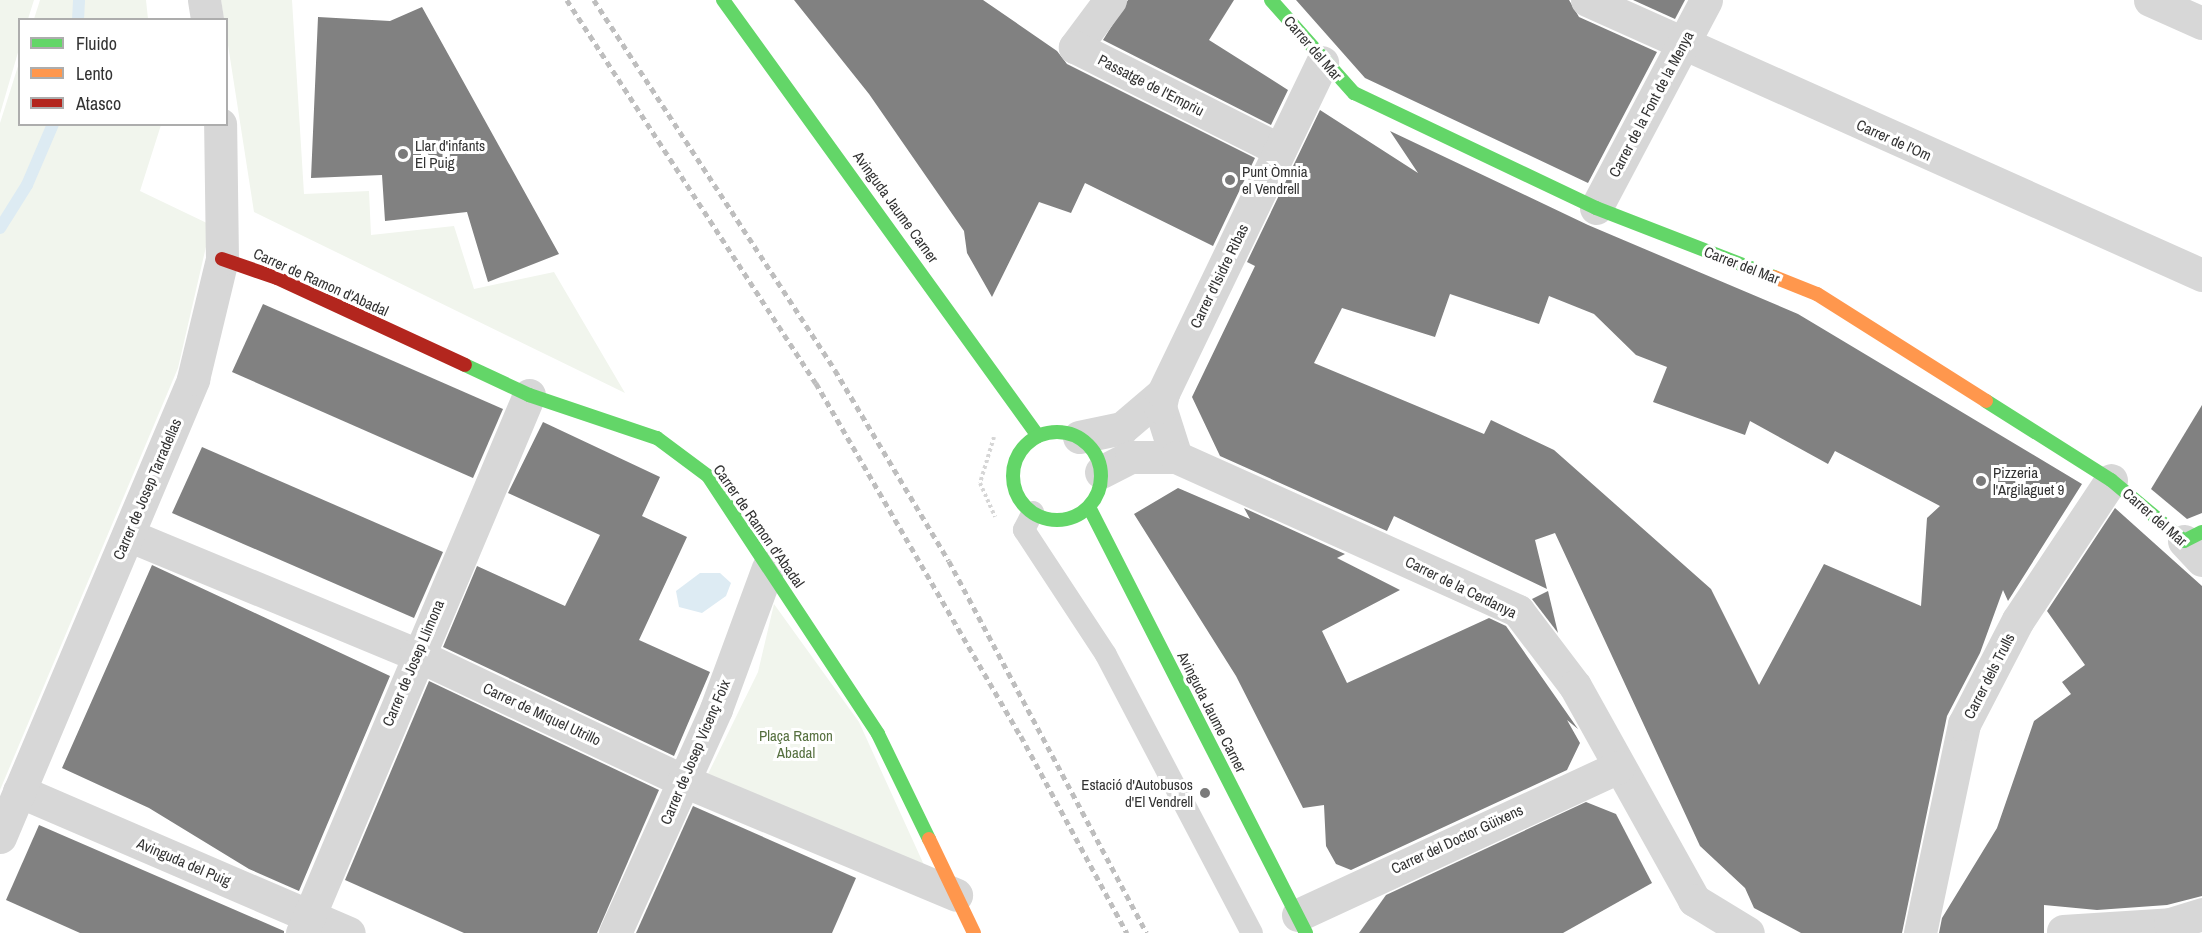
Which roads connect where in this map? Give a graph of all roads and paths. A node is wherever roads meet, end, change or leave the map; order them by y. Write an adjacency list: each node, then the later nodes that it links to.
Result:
1 (204, 0): 8 (street)
2 (723, 0): 20 (street, Avinguda Jaume Carner)
3 (1110, 0): 13 (street, Passatge de l'Empriu)
4 (1271, 0): 11 (street, Carrer del Mar)
5 (1587, 0): 10 (street, Carrer de l'Om)
6 (1706, 0): 10 (street, Carrer de la Font de la Menya)
7 (2151, 0): 9 (street)
8 (207, 18)
9 (2202, 23)
10 (1683, 47): 14 (street, Carrer de la Font de la Menya); 16 (street, Carrer de l'Om)
11 (1322, 62): 13 (street, Carrer d'Isidre Ribas); 14 (street, Carrer del Mar)
12 (220, 126): 15 (street, Carrer de Josep Tarradellas)
13 (1280, 150): 17 (street, Carrer d'Isidre Ribas)
14 (1596, 208): 24 (street, Carrer del Mar)
15 (222, 259): 18 (street, Carrer de Ramon d'Abadal); 27 (street, Carrer de Josep Tarradellas)
16 (2202, 275)
17 (1163, 393): 21 (street, Carrer d'Isidre Ribas); 22 (street, Carrer d'Isidre Ribas)
18 (529, 395): 30 (street, Carrer de Ramon d'Abadal); 31 (street, Carrer de Josep Llimona)
19 (996, 431): 29 (path)
20 (1038, 436): 21 (street); 26 (street)
21 (1080, 437): 23 (street)
22 (1176, 457): 23 (street, Carrer de la Cerdanya); 32 (street, Carrer de la Cerdanya)
23 (1101, 471): 25 (street)
24 (2111, 480): 28 (street, Carrer del Mar); 47 (street, Carrer dels Trulls)
25 (1089, 507): 26 (street); 39 (street, Avinguda Jaume Carner)
26 (1033, 512): 29 (lane)
27 (128, 535): 31 (street, Carrer de Miquel Utrillo); 34 (street, Carrer de Josep Tarradellas)
28 (2196, 544)
29 (1038, 549): 45 (lane)
30 (768, 568): 33 (street, Carrer de Josep Vicenç Foix); 36 (street, Carrer de Ramon d'Abadal)
31 (415, 654): 33 (street, Carrer de Miquel Utrillo); 38 (street, Carrer de Josep Llimona)
32 (1618, 767): 39 (street, Carrer del Doctor Güixens); 46 (street, Carrer de la Cerdanya)
33 (684, 781): 36 (street, Carrer de Miquel Utrillo); 43 (street, Carrer de Josep Vicenç Foix)
34 (19, 791): 35 (street, Carrer de Josep Tarradellas); 38 (street, Avinguda del Puig)
35 (0, 837)
36 (956, 895): 44 (street, Carrer de Ramon d'Abadal)
37 (2202, 914): 40 (street)
38 (305, 924): 42 (street, Avinguda del Puig)
39 (1302, 924)
40 (2171, 929): 41 (street)
41 (2063, 931)
42 (349, 933)
43 (615, 933)
44 (974, 933)
45 (1252, 933)
46 (1748, 933)
47 (1920, 933)

